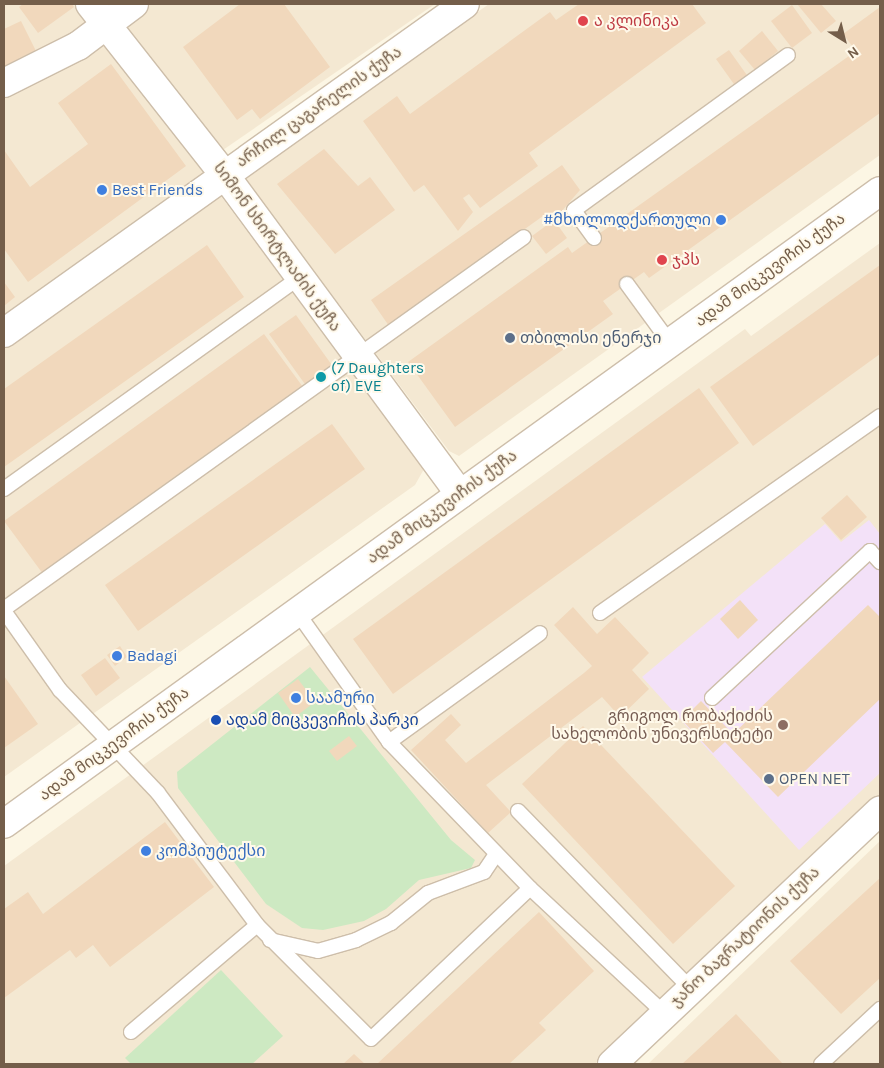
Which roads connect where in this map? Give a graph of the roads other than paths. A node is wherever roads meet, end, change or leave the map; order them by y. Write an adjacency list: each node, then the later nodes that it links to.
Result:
1 (134, 4): 3 (street)
2 (464, 4): 6 (street, არჩილ ცაგარელის ქუჩა)
3 (98, 14): 5 (street); 6 (street, სიმონ სხირტლაძის ქუჩა)
4 (788, 55): 9 (lane)
5 (4, 83)
6 (224, 174): 10 (street, სიმონ სხირტლაძის ქუჩა); 12 (street, არჩილ ცაგარელის ქუჩა)
7 (880, 190): 13 (street, ადამ მიცკევიჩის ქუჩა)
8 (524, 237): 14 (lane)
9 (594, 238)
10 (300, 278): 14 (street, სიმონ სხირტლაძის ქუჩა); 16 (lane)
11 (627, 284): 13 (lane)
12 (4, 333)
13 (670, 342): 17 (street, ადამ მიცკევიჩის ქუჩა)
14 (359, 358): 17 (street, სიმონ სხირტლაძის ქუჩა); 19 (lane)
15 (880, 416): 21 (lane)
16 (4, 489)
17 (460, 494): 20 (street, ადამ მიცკევიჩის ქუჩა)
18 (880, 562): 23 (lane)
19 (4, 610): 25 (lane)
20 (297, 612): 24 (lane); 25 (street, ადამ მიცკევიჩის ქუჩა)
21 (600, 613)
22 (540, 633): 24 (lane)
23 (712, 698)
24 (389, 742): 29 (lane)
25 (110, 746): 28 (street, ადამ მიცკევიჩის ქუჩა); 31 (lane)
26 (518, 811): 33 (lane)
27 (880, 811): 33 (street, ჯანო ბაგრატიონის ქუჩა)
28 (4, 824)
29 (496, 854): 30 (lane); 32 (lane)
30 (530, 888): 32 (lane); 35 (lane)
31 (257, 925): 32 (lane); 36 (lane)
32 (270, 940)
33 (691, 989): 35 (street, ჯანო ბაგრატიონის ქუჩა)
34 (880, 1009): 38 (lane)
35 (664, 1013): 37 (street, ჯანო ბაგრატიონის ქუჩა)
36 (131, 1032)
37 (612, 1064)
38 (821, 1064)

